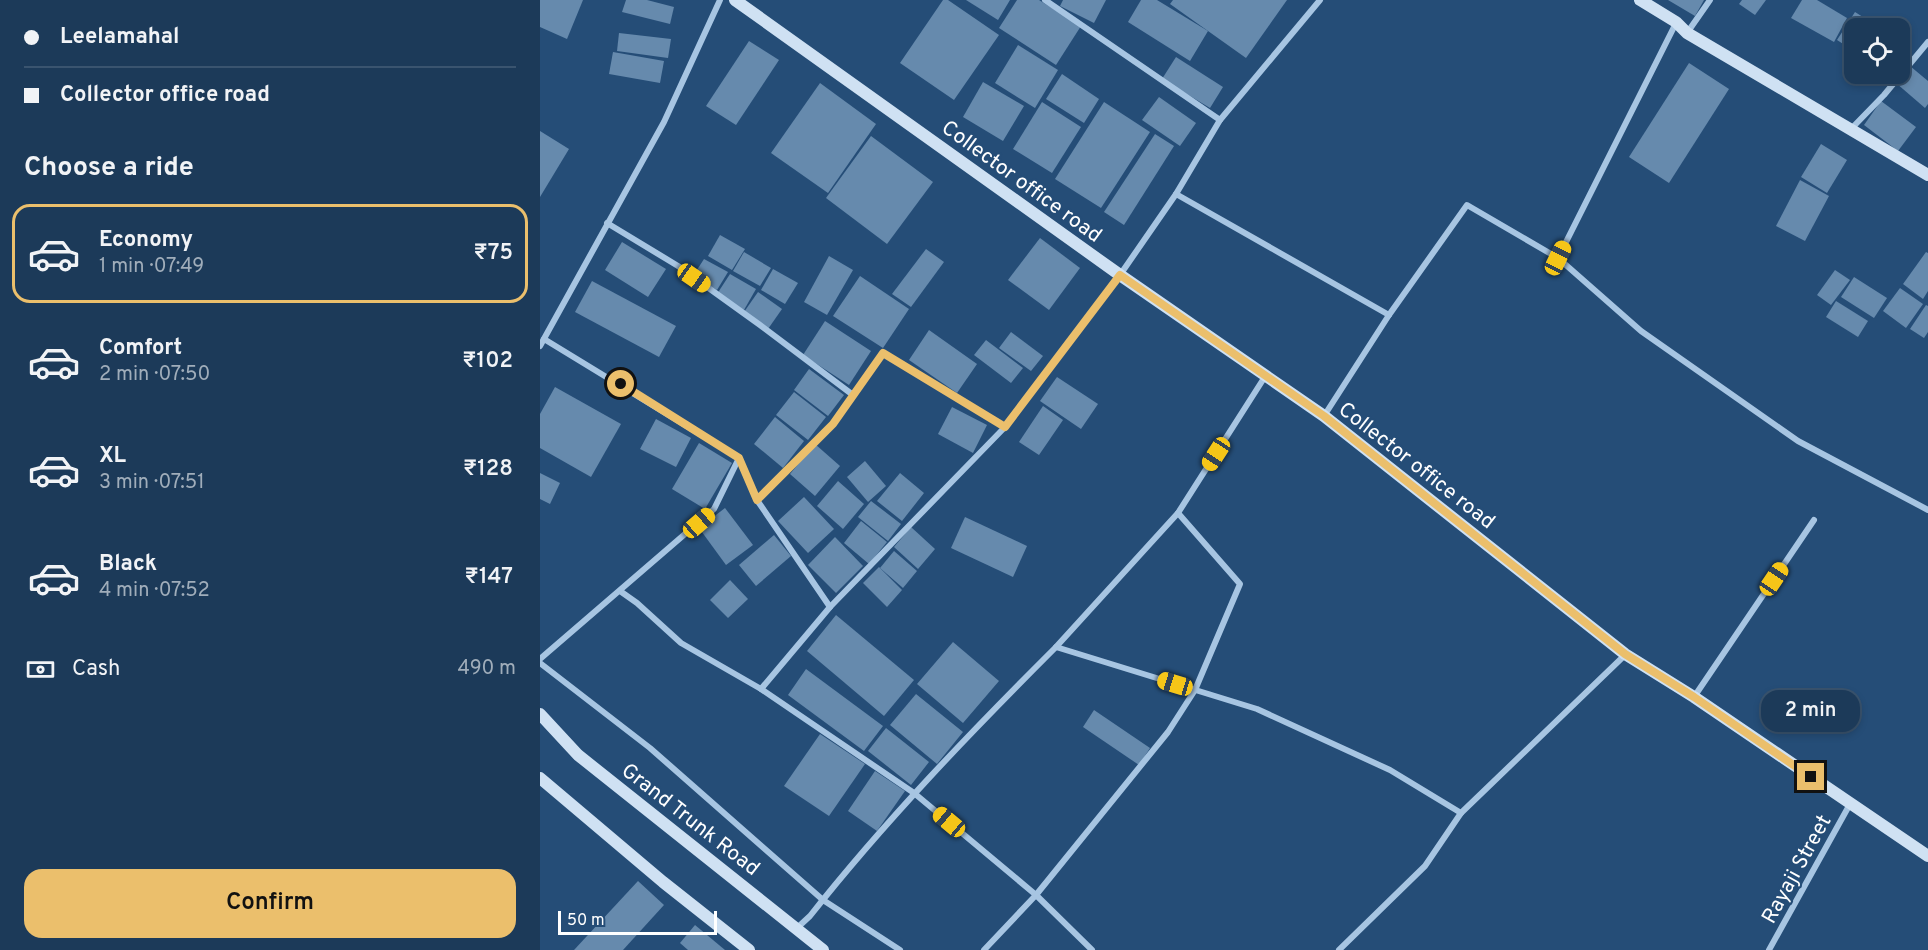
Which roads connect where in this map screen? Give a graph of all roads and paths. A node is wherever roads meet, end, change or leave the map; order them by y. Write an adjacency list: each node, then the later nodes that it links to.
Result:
1 (720, 0): 14 (street)
2 (735, 0): 16 (street, Collector office road)
3 (1045, 0): 10 (street)
4 (1320, 0): 10 (street)
5 (1640, 0): 7 (street)
6 (1710, 0): 8 (street)
7 (1676, 22): 8 (street); 15 (street)
8 (1688, 33): 11 (street)
9 (1928, 42): 11 (street)
10 (1220, 120): 13 (street)
11 (1851, 129): 12 (street)
12 (1928, 175)
13 (1176, 194): 16 (street); 17 (street)
14 (607, 223): 18 (street); 21 (street)
15 (1558, 258): 17 (street); 26 (street)
16 (1120, 275): 20 (street, Collector office road); 23 (street)
17 (1389, 315): 22 (street)
18 (544, 339): 19 (street); 24 (street)
19 (540, 346)
20 (1267, 375): 22 (street, Collector office road); 27 (street)
21 (853, 395): 23 (street); 25 (street)
22 (1324, 416): 32 (street, Collector office road)
23 (1005, 427): 30 (street)
24 (739, 458): 25 (street); 29 (street)
25 (757, 500): 30 (street)
26 (1928, 510)
27 (1178, 513): 31 (street); 35 (street)
28 (1814, 520): 36 (street)
29 (620, 591): 33 (street); 34 (street)
30 (830, 607): 34 (street)
31 (1056, 647): 35 (street); 39 (street)
32 (1625, 654): 36 (street, Collector office road); 41 (street)
33 (540, 661): 44 (street)
34 (761, 689): 39 (street)
35 (1195, 690): 41 (street); 43 (street)
36 (1694, 697): 40 (street, Collector office road)
37 (540, 714): 45 (street, Grand Trunk Road)
38 (540, 778): 46 (street)
39 (914, 793): 43 (street); 44 (street)
40 (1851, 803): 42 (street, Collector office road); 52 (street, Rayaji Street)
41 (1461, 813): 51 (street)
42 (1928, 856)
43 (1036, 895): 49 (street); 50 (street)
44 (823, 900): 45 (street); 48 (street)
45 (797, 928): 47 (street, Grand Trunk Road)
46 (749, 950)
47 (823, 950)
48 (900, 950)
49 (984, 950)
50 (1092, 950)
51 (1339, 950)
52 (1769, 950)

